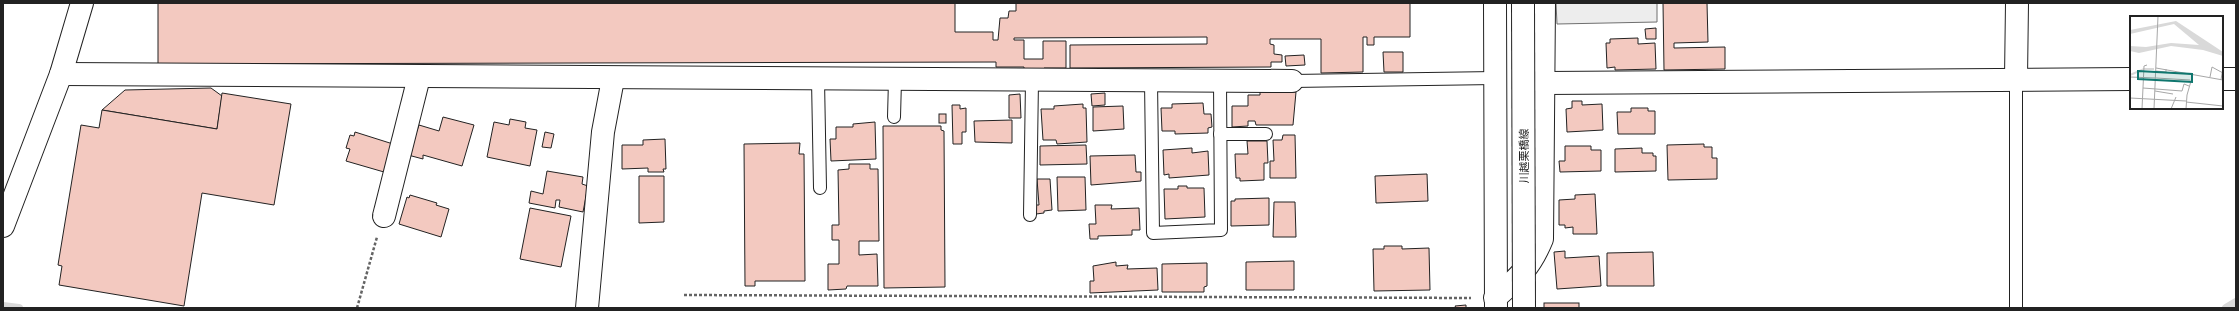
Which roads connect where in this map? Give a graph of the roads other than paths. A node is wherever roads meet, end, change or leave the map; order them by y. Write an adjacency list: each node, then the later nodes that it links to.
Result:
1 (82, 3): 6 (street)
2 (1495, 3): 8 (street)
3 (1523, 3): 30 (street, 川越栗橋線, bridge)
4 (1544, 3): 20 (street)
5 (2017, 3): 9 (street)
6 (61, 74): 7 (street); 27 (street)
7 (419, 77): 11 (street); 26 (street)
8 (1495, 78): 19 (lane); 28 (street)
9 (2016, 78): 10 (street); 20 (street); 31 (lane)
10 (2130, 78)
11 (613, 79): 14 (street); 29 (street)
12 (2223, 79): 13 (street)
13 (2236, 79)
14 (818, 80): 15 (street); 24 (lane)
15 (894, 80): 16 (street); 21 (lane)
16 (1032, 81): 17 (street); 25 (lane)
17 (1151, 81): 18 (street); 22 (lane)
18 (1220, 81): 19 (street); 22 (lane)
19 (1292, 81)
20 (1545, 83): 28 (street)
21 (894, 117)
22 (1220, 134): 23 (lane)
23 (1266, 134)
24 (820, 188)
25 (1030, 215)
26 (384, 216)
27 (3, 226)
28 (1495, 303)
29 (587, 308)
30 (1524, 308)
31 (2016, 308)

